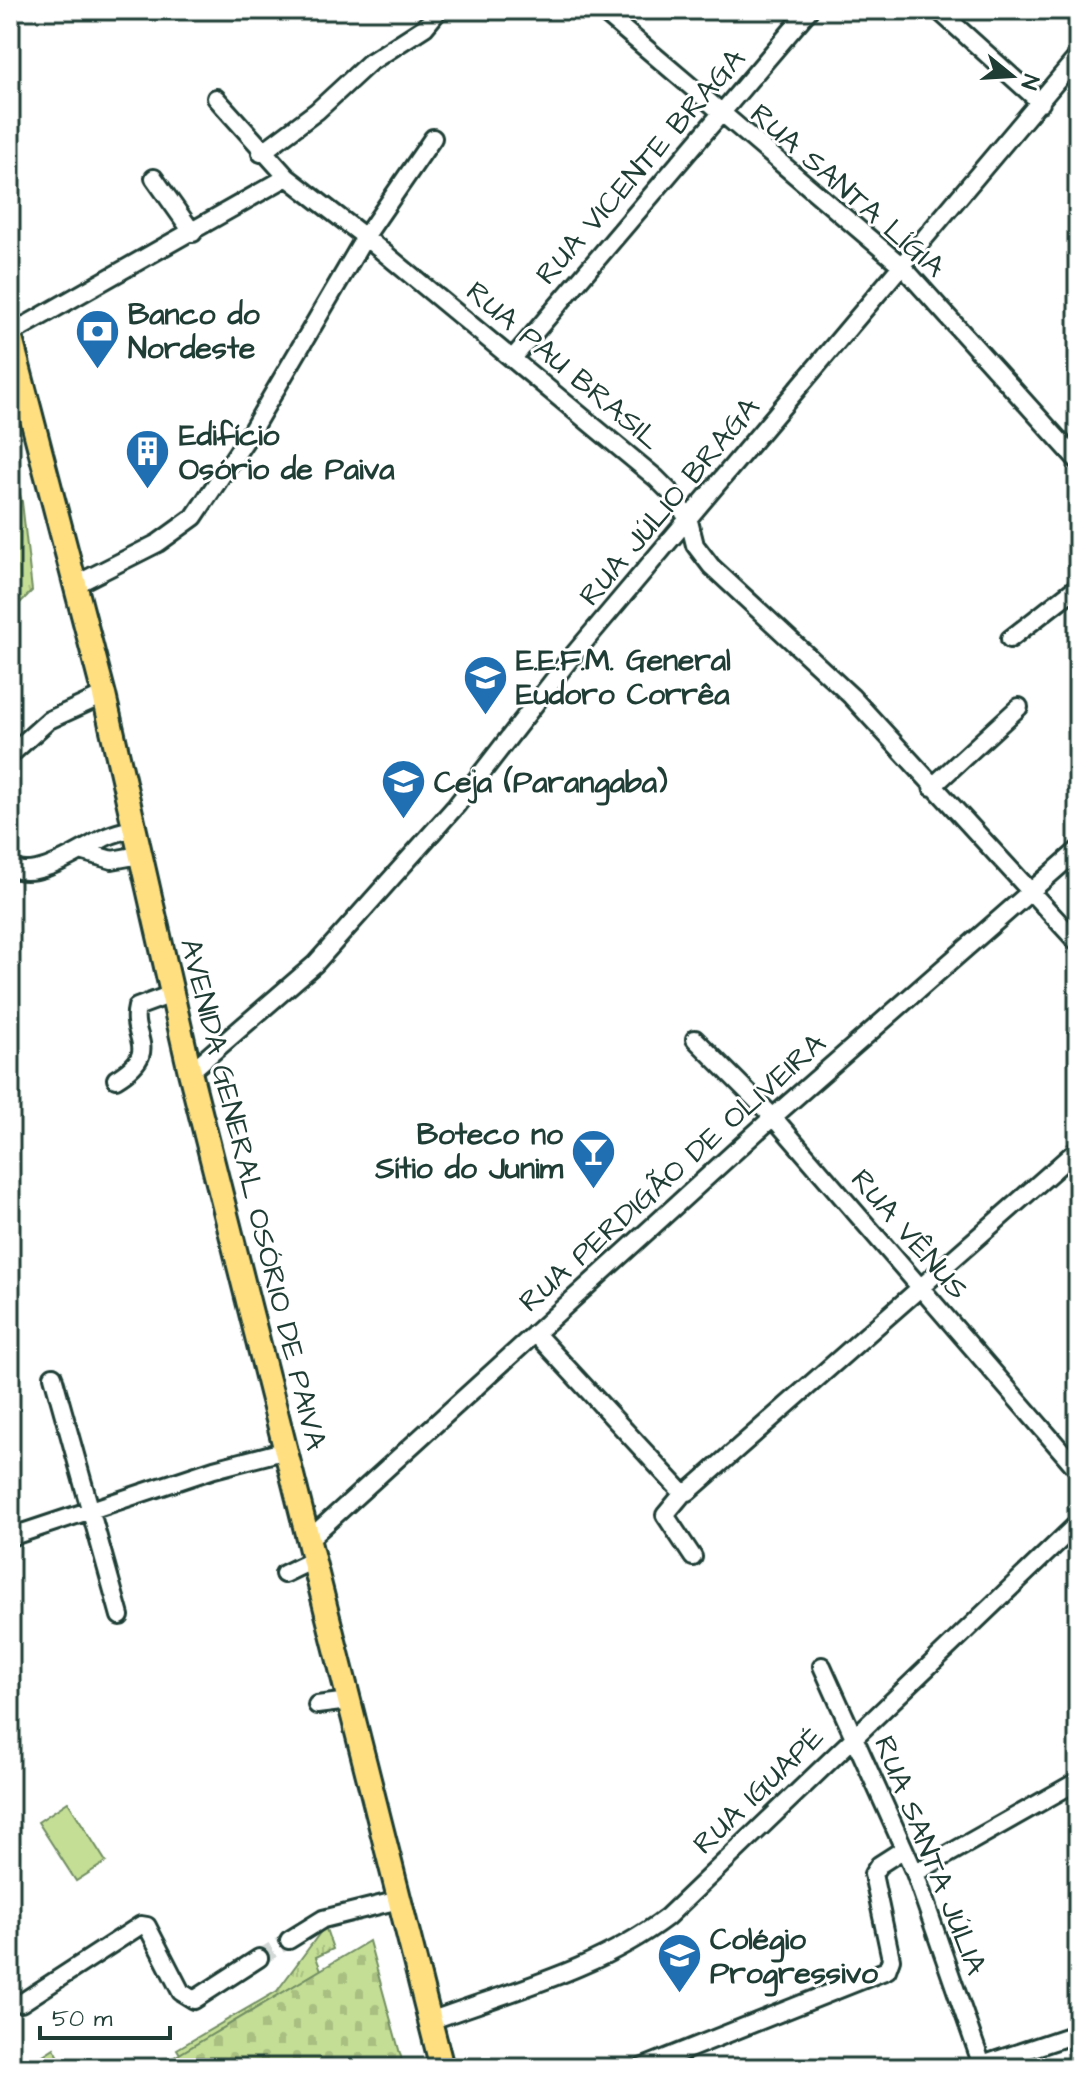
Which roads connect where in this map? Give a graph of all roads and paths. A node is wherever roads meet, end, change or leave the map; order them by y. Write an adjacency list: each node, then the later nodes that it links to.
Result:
1 (439, 10): 11 (street)
2 (601, 10): 5 (street, RUA SANTA LÍGIA)
3 (809, 10): 9 (street, RUA VICENTE BRAGA)
4 (938, 10): 8 (street)
5 (620, 16): 9 (street, RUA SANTA LÍGIA)
6 (1078, 56): 8 (street, RUA JÚLIO BRAGA)
7 (216, 98): 11 (street, RUA PAU BRASIL)
8 (1041, 103): 16 (street, RUA JÚLIO BRAGA)
9 (721, 116): 16 (street, RUA SANTA LÍGIA); 18 (street, RUA VICENTE BRAGA)
10 (433, 138): 15 (street)
11 (261, 153): 12 (street, RUA PAU BRASIL)
12 (287, 177): 14 (street); 15 (street, RUA PAU BRASIL)
13 (154, 178): 14 (street)
14 (193, 233): 17 (street)
15 (365, 237): 18 (street, RUA PAU BRASIL); 22 (street)
16 (903, 267): 20 (street, RUA SANTA LÍGIA); 21 (street, RUA JÚLIO BRAGA)
17 (10, 334): 19 (main road, AVENIDA GENERAL OSÓRIO DE PAIVA)
18 (513, 358): 21 (street, RUA PAU BRASIL)
19 (15, 381): 22 (main road, AVENIDA GENERAL OSÓRIO DE PAIVA)
20 (1077, 456)
21 (689, 521): 28 (street, RUA PAU BRASIL); 38 (street, RUA JÚLIO BRAGA)
22 (75, 585): 25 (main road, AVENIDA GENERAL OSÓRIO DE PAIVA)
23 (1078, 586): 24 (street)
24 (1010, 639)
25 (104, 695): 27 (street); 29 (main road, AVENIDA GENERAL OSÓRIO DE PAIVA)
26 (1019, 707): 28 (street)
27 (10, 755)
28 (932, 787): 34 (street, RUA PAU BRASIL)
29 (135, 828): 31 (street); 32 (main road, AVENIDA GENERAL OSÓRIO DE PAIVA)
30 (1078, 850): 34 (street, RUA PERDIGÃO DE OLIVEIRA)
31 (84, 852): 32 (street); 33 (street)
32 (140, 855): 36 (main road, AVENIDA GENERAL OSÓRIO DE PAIVA)
33 (10, 866)
34 (1031, 892): 35 (street, RUA PAU BRASIL); 40 (street, RUA PERDIGÃO DE OLIVEIRA)
35 (1078, 943)
36 (172, 994): 38 (main road, AVENIDA GENERAL OSÓRIO DE PAIVA); 39 (street)
37 (695, 1039): 40 (street, RUA VÊNUS)
38 (190, 1072): 45 (main road, AVENIDA GENERAL OSÓRIO DE PAIVA)
39 (116, 1079)
40 (773, 1117): 42 (street, RUA VÊNUS); 43 (street, RUA PERDIGÃO DE OLIVEIRA)
41 (1078, 1149): 42 (street)
42 (921, 1291): 46 (street, RUA VÊNUS); 47 (street)
43 (535, 1333): 47 (street); 51 (street, RUA PERDIGÃO DE OLIVEIRA)
44 (53, 1376): 48 (street)
45 (287, 1450): 48 (street); 51 (main road, AVENIDA GENERAL OSÓRIO DE PAIVA)
46 (1078, 1470)
47 (687, 1492): 52 (street)
48 (90, 1508): 50 (street); 54 (street)
49 (1078, 1523): 58 (street, RUA IGUAPÉ)
50 (10, 1537)
51 (311, 1550): 53 (street, RUA PERDIGÃO DE OLIVEIRA); 56 (main road, AVENIDA GENERAL OSÓRIO DE PAIVA)
52 (693, 1557)
53 (284, 1574)
54 (120, 1616)
55 (822, 1666): 58 (street, RUA SANTA JÚLIA)
56 (349, 1701): 57 (street); 62 (main road, AVENIDA GENERAL OSÓRIO DE PAIVA)
57 (317, 1705)
58 (853, 1737): 60 (street, RUA SANTA JÚLIA); 66 (street, RUA IGUAPÉ)
59 (1078, 1781): 61 (street)
60 (904, 1849): 61 (street, RUA SANTA JÚLIA); 70 (street)
61 (915, 1873): 68 (street, RUA SANTA JÚLIA)
62 (399, 1900): 63 (street); 66 (main road, AVENIDA GENERAL OSÓRIO DE PAIVA)
63 (289, 1940)
64 (259, 1958): 65 (street)
65 (21, 2003)
66 (430, 2021): 69 (main road, AVENIDA GENERAL OSÓRIO DE PAIVA)
67 (1078, 2033): 68 (street)
68 (979, 2067)
69 (442, 2068)
70 (641, 2068)

